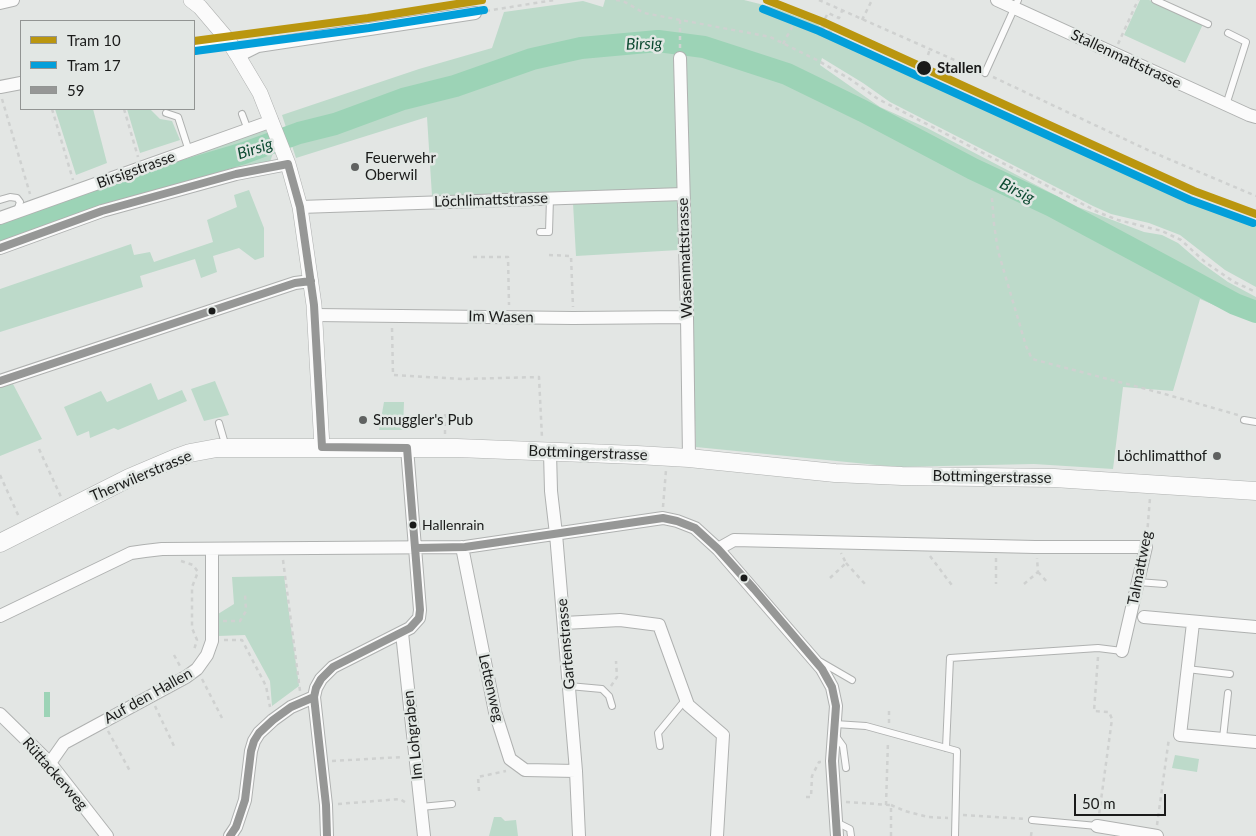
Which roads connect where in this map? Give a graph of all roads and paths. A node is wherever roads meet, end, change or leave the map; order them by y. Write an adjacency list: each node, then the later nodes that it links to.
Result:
1 (13, 0): 10 (street)
2 (191, 0): 20 (street)
3 (554, 0): 13 (path)
4 (616, 0): 14 (path)
5 (819, 0): 12 (path)
6 (872, 0): 15 (path)
7 (997, 0): 11 (street, Stallenmattstrasse)
8 (1138, 0): 24 (path)
9 (1155, 0): 16 (lane)
10 (0, 3)
11 (1016, 4): 24 (street, Stallenmattstrasse); 29 (lane)
12 (842, 11): 15 (path); 17 (path)
13 (474, 13): 26 (street)
14 (680, 20): 21 (path); 27 (path)
15 (862, 20): 23 (path)
16 (1208, 24)
17 (821, 27): 18 (path); 21 (path)
18 (833, 33)
19 (1228, 33): 34 (lane)
20 (228, 40): 22 (street); 26 (street)
21 (783, 44): 60 (path)
22 (195, 48)
23 (930, 49): 25 (path); 29 (path)
24 (1114, 53): 34 (street, Stallenmattstrasse)
25 (928, 55)
26 (238, 56): 40 (street)
27 (680, 57): 46 (street, Wasenmattstrasse)
28 (941, 68): 30 (path)
29 (985, 73): 47 (path)
30 (937, 77)
31 (20, 83): 32 (street)
32 (0, 87)
33 (0, 92): 51 (path)
34 (1226, 105): 39 (street, Stallenmattstrasse)
35 (52, 110): 45 (path)
36 (124, 110): 44 (path)
37 (166, 113): 42 (lane)
38 (242, 114): 41 (lane)
39 (1256, 117)
40 (272, 121): 41 (street, Birsigstrasse); 43 (street)
41 (248, 130): 42 (street, Birsigstrasse)
42 (189, 151): 44 (street, Birsigstrasse)
43 (288, 164): 52 (street); 56 (street)
44 (141, 168): 45 (street, Birsigstrasse)
45 (77, 191): 51 (street, Birsigstrasse)
46 (683, 194): 48 (street, Löchlimattstrasse); 64 (street, Wasenmattstrasse)
47 (1256, 196)
48 (550, 198): 52 (street, Löchlimattstrasse); 55 (lane)
49 (992, 198): 70 (path)
50 (0, 200): 53 (lane)
51 (33, 206): 53 (street, Birsigstrasse)
52 (300, 207): 59 (street)
53 (17, 212): 54 (street, Birsigstrasse)
54 (0, 218)
55 (540, 232)
56 (0, 248)
57 (550, 255): 65 (path)
58 (472, 258): 63 (path)
59 (311, 281): 61 (street); 67 (street)
60 (1256, 292)
61 (315, 315): 62 (street, Im Wasen); 73 (street)
62 (392, 316): 63 (street, Im Wasen); 66 (path)
63 (510, 316): 65 (street, Im Wasen)
64 (687, 317): 65 (street, Im Wasen); 80 (street, Wasenmattstrasse)
65 (573, 318)
66 (446, 378): 68 (path); 78 (path)
67 (0, 381)
68 (446, 383)
69 (445, 411): 77 (path)
70 (1244, 420): 71 (lane)
71 (1256, 422)
72 (219, 423): 75 (lane)
73 (322, 447): 75 (main road, Therwilerstrasse); 76 (main road, Bottmingerstrasse)
74 (39, 448): 84 (path)
75 (227, 448): 86 (main road, Therwilerstrasse)
76 (407, 448): 77 (main road, Bottmingerstrasse); 96 (street)
77 (444, 448): 78 (main road, Bottmingerstrasse)
78 (546, 452): 79 (main road, Bottmingerstrasse); 87 (street, Gartenstrasse)
79 (667, 457): 80 (main road, Bottmingerstrasse); 85 (path)
80 (689, 458): 82 (main road, Bottmingerstrasse)
81 (0, 475): 86 (path)
82 (1151, 484): 83 (main road); 94 (path, Talmattweg)
83 (1256, 491)
84 (59, 492)
85 (663, 518): 87 (street); 99 (street)
86 (25, 530): 89 (main road, Therwilerstrasse)
87 (556, 534): 92 (street); 115 (street, Gartenstrasse)
88 (837, 542): 90 (street); 99 (street); 100 (path)
89 (0, 543)
90 (922, 545): 91 (street); 109 (path)
91 (996, 546): 93 (street); 106 (path)
92 (462, 547): 96 (street); 154 (street, Lettenweg)
93 (1036, 547): 94 (street); 101 (path)
94 (1146, 547): 103 (street, Talmattweg)
95 (283, 548): 96 (street); 98 (street); 134 (path)
96 (416, 548): 117 (street)
97 (162, 549): 98 (street); 111 (street); 122 (path)
98 (212, 549): 113 (street, Auf den Hallen)
99 (718, 549): 123 (street)
100 (846, 563): 102 (path); 105 (path)
101 (1038, 572): 104 (path); 107 (path)
102 (830, 578)
103 (1138, 582): 108 (lane); 120 (street, Talmattweg)
104 (1048, 583)
105 (864, 584)
106 (996, 584)
107 (1024, 584)
108 (1164, 584)
109 (954, 588)
110 (245, 594): 113 (path)
111 (0, 616)
112 (1144, 617): 114 (street)
113 (212, 620): 118 (street, Auf den Hallen)
114 (1193, 622): 116 (street); 126 (street)
115 (564, 623): 130 (street, Gartenstrasse); 135 (street)
116 (1256, 627)
117 (402, 634): 134 (street); 150 (street, Im Lohgraben)
118 (212, 641): 125 (street, Auf den Hallen); 140 (path)
119 (1098, 648): 120 (lane); 149 (lane); 170 (path)
120 (1122, 650)
121 (174, 655): 127 (path)
122 (193, 655)
123 (811, 656): 129 (lane); 142 (street)
124 (616, 661): 131 (path)
125 (192, 665): 127 (street, Auf den Hallen); 127 (path); 139 (path)
126 (1187, 669): 128 (lane); 144 (street)
127 (183, 672): 133 (street, Auf den Hallen)
128 (1230, 674)
129 (852, 680)
130 (569, 686): 131 (lane); 157 (street, Gartenstrasse)
131 (606, 693): 136 (lane)
132 (1228, 693): 145 (lane)
133 (150, 696): 141 (street, Auf den Hallen); 147 (path)
134 (308, 699): 140 (street); 151 (street)
135 (686, 699): 148 (lane); 176 (street)
136 (612, 706)
137 (889, 710): 143 (path)
138 (0, 714): 153 (street, Rüttackerweg)
139 (222, 718)
140 (272, 720): 172 (street)
141 (103, 721): 153 (street, Auf den Hallen); 156 (path)
142 (834, 729): 143 (lane); 152 (street); 155 (lane)
143 (889, 733): 149 (lane); 163 (path)
144 (1180, 735): 145 (street); 181 (path)
145 (1223, 738): 146 (street)
146 (1256, 742)
147 (174, 746)
148 (660, 746)
149 (946, 748): 166 (lane)
150 (415, 756): 151 (path); 165 (street, Im Lohgraben)
151 (320, 761): 162 (street)
152 (832, 761): 159 (path); 160 (street)
153 (50, 763): 171 (street, Rüttackerweg)
154 (522, 768): 157 (street); 158 (path)
155 (846, 768)
156 (130, 771)
157 (576, 771): 175 (street, Gartenstrasse)
158 (479, 791)
159 (806, 797)
160 (835, 801): 163 (path); 169 (street)
161 (452, 804): 165 (lane)
162 (326, 805): 165 (path); 173 (street)
163 (886, 805): 164 (path)
164 (891, 805): 166 (path); 179 (path)
165 (420, 806): 174 (street, Im Lohgraben)
166 (955, 817): 167 (path); 180 (lane)
167 (1023, 819)
168 (1032, 820): 170 (lane)
169 (836, 822): 177 (street); 178 (lane)
170 (1097, 826): 181 (street)
171 (107, 836)
172 (230, 836)
173 (327, 836)
174 (424, 836)
175 (579, 836)
176 (717, 836)
177 (837, 836)
178 (851, 836)
179 (891, 836)
180 (955, 836)
181 (1156, 836)

